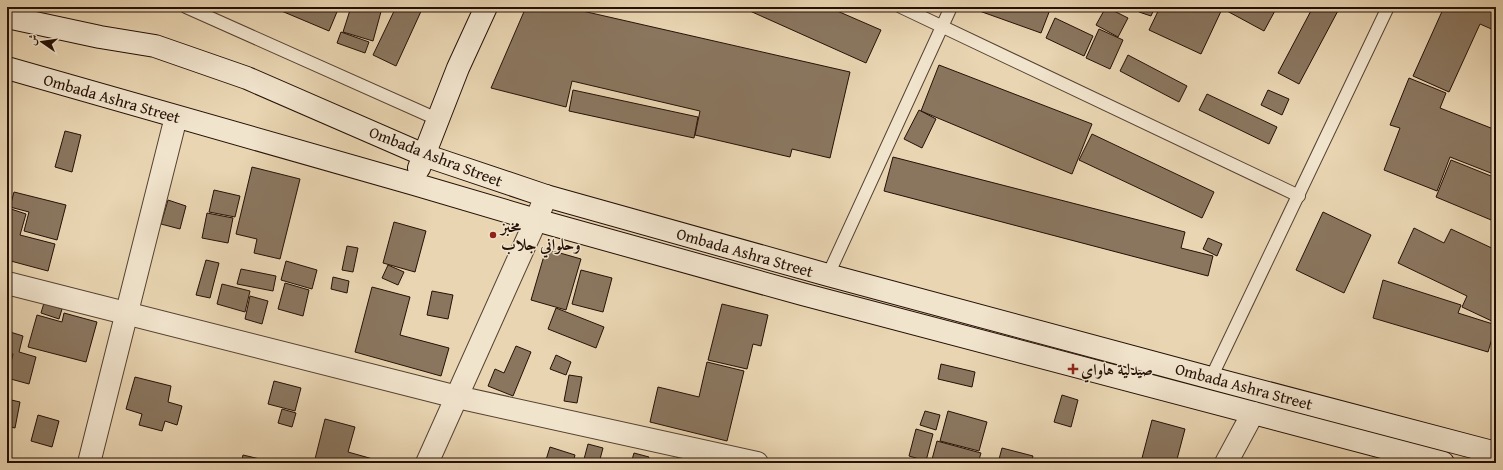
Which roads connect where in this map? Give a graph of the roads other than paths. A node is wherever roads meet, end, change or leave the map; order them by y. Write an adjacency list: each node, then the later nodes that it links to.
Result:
1 (186, 7): 10 (lane)
2 (486, 7): 10 (main road)
3 (901, 7): 7 (lane)
4 (951, 7): 7 (lane)
5 (1388, 7): 14 (lane)
6 (7, 17): 11 (main road, Ombada Ashra Street)
7 (942, 26): 14 (lane); 16 (lane)
8 (7, 68): 9 (main road, Ombada Ashra Street)
9 (176, 117): 12 (main road, Ombada Ashra Street); 18 (main road)
10 (437, 119): 11 (main road)
11 (424, 155): 12 (main road); 13 (main road, Ombada Ashra Street)
12 (414, 184): 15 (main road, Ombada Ashra Street)
13 (546, 196): 15 (main road); 16 (main road, Ombada Ashra Street)
14 (1299, 196): 19 (lane)
15 (536, 220): 20 (main road); 21 (main road, Ombada Ashra Street)
16 (828, 275): 19 (main road, Ombada Ashra Street)
17 (7, 283): 18 (main road)
18 (127, 313): 20 (main road); 23 (main road)
19 (1211, 378): 22 (main road, Ombada Ashra Street)
20 (457, 397): 24 (main road); 25 (main road)
21 (1253, 413): 26 (main road); 27 (main road, Ombada Ashra Street)
22 (1496, 453)
23 (89, 463)
24 (427, 463)
25 (757, 463)
26 (1226, 463)
27 (1443, 463)

